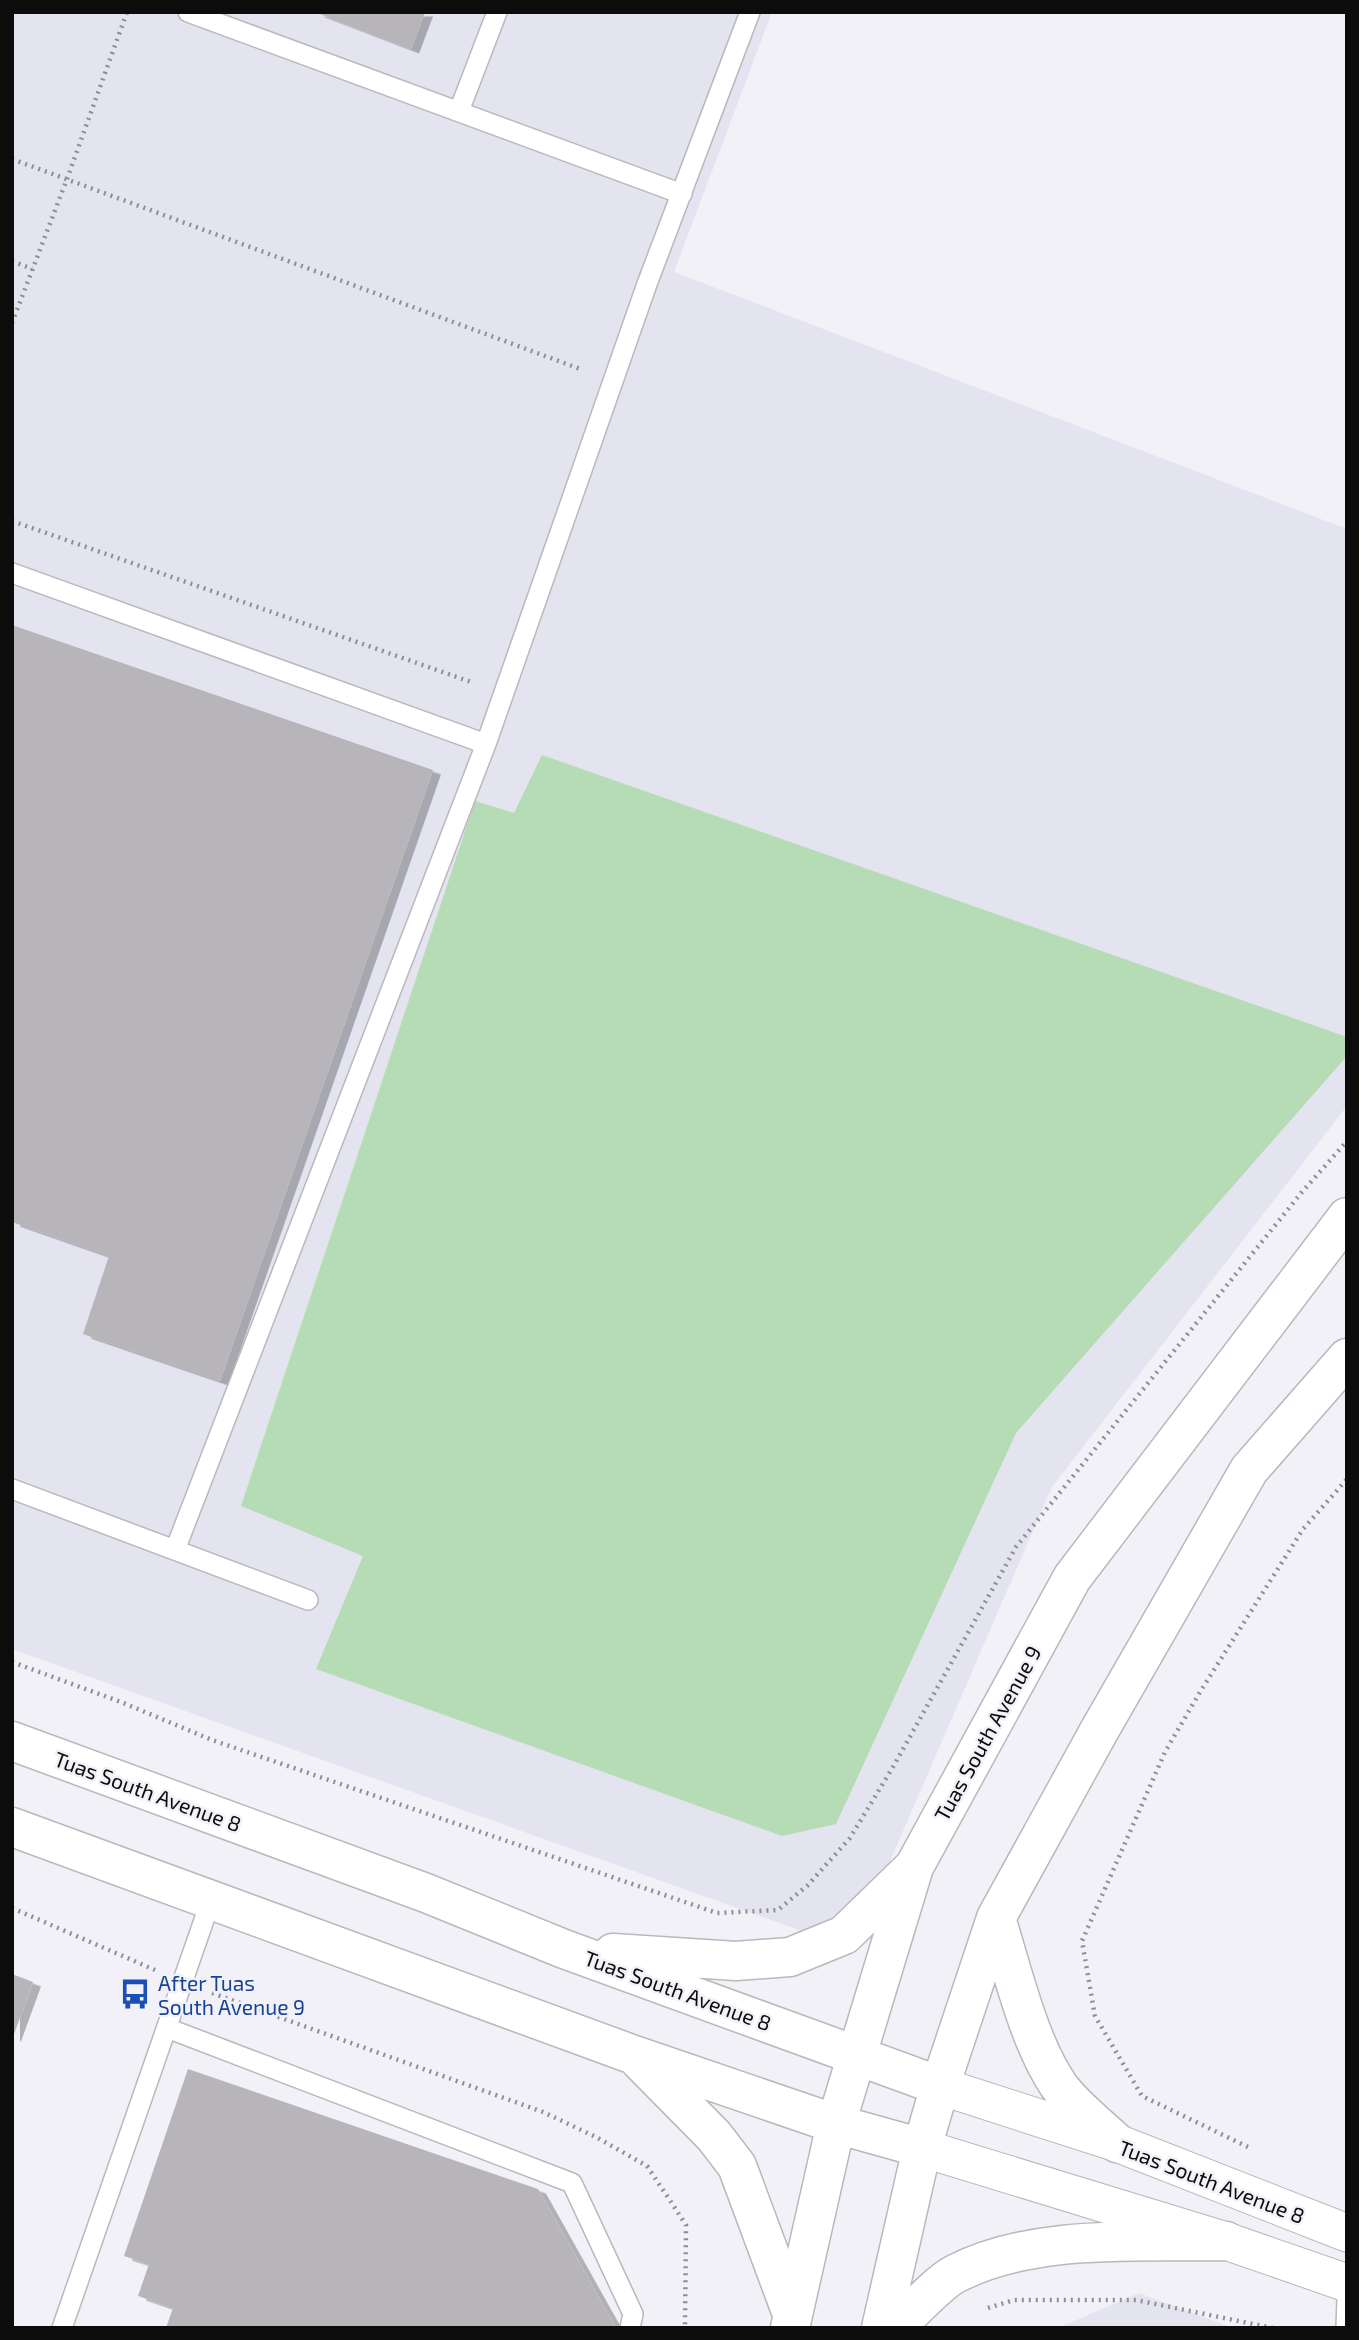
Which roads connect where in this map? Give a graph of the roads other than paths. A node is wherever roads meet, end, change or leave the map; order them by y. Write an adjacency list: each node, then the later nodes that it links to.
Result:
1 (188, 12): 4 (lane)
2 (497, 12): 4 (lane)
3 (750, 12): 5 (lane)
4 (459, 111): 5 (lane)
5 (682, 194): 7 (lane)
6 (12, 573): 7 (lane)
7 (486, 744): 11 (lane)
8 (1347, 1217): 15 (street, Tuas South Avenue 9)
9 (1347, 1358): 17 (street)
10 (12, 1489): 11 (lane)
11 (175, 1550): 12 (lane)
12 (309, 1600)
13 (12, 1741): 18 (street, Tuas South Avenue 8)
14 (12, 1827): 16 (street)
15 (914, 1867): 18 (street); 21 (street, Tuas South Avenue 9)
16 (211, 1900): 19 (lane); 20 (street)
17 (996, 1918): 22 (street); 24 (street)
18 (564, 1949): 21 (street, Tuas South Avenue 8)
19 (167, 2028): 31 (lane); 32 (lane)
20 (634, 2055): 23 (street); 30 (street)
21 (857, 2055): 22 (street, Tuas South Avenue 8); 23 (street, Tuas South Avenue 9)
22 (940, 2086): 24 (street, Tuas South Avenue 8); 25 (street)
23 (836, 2124): 25 (street); 30 (street, Tuas South Avenue 9)
24 (1117, 2143): 26 (street, Tuas South Avenue 8)
25 (922, 2148): 27 (street); 33 (street)
26 (1347, 2233)
27 (1226, 2241): 28 (street); 34 (street)
28 (1347, 2283)
29 (1347, 2298): 35 (lane)
30 (791, 2321)
31 (62, 2328)
32 (630, 2328)
33 (881, 2328)
34 (895, 2328)
35 (1346, 2328)

